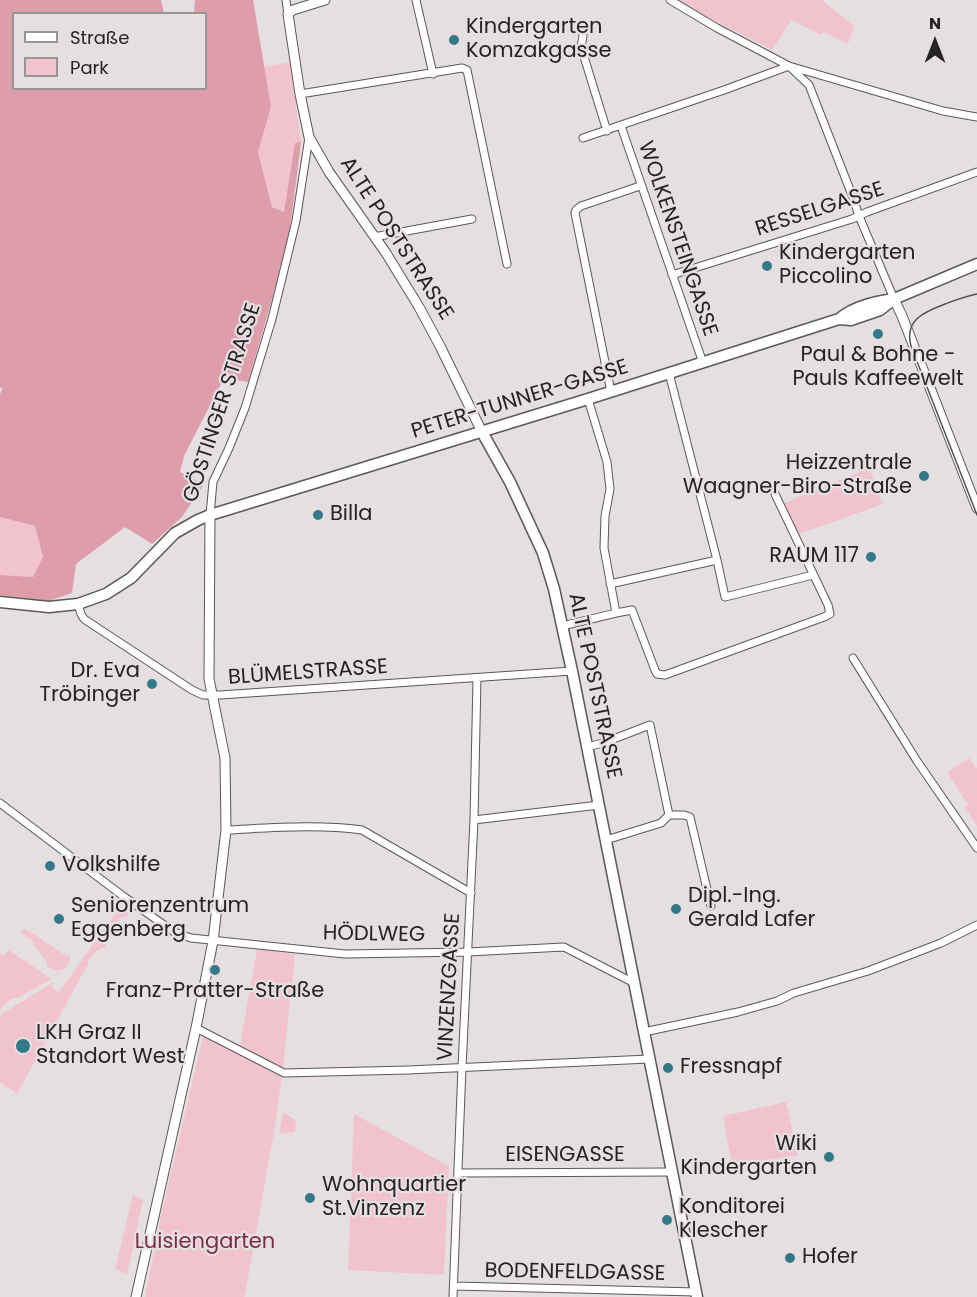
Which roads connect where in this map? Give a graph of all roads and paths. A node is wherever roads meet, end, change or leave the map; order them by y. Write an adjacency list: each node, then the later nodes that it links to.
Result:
1 (286, 0): 5 (street, GÖSTINGER STRASSE)
2 (325, 0): 5 (street)
3 (416, 0): 8 (street)
4 (670, 0): 7 (street)
5 (288, 14): 9 (street, GÖSTINGER STRASSE)
6 (581, 25): 12 (street, WOLKENSTEINGASSE)
7 (789, 66): 10 (street); 11 (street, WOLKENSTEINGASSE); 17 (street)
8 (434, 74): 9 (street); 20 (street)
9 (300, 94): 13 (street, GÖSTINGER STRASSE)
10 (977, 117)
11 (621, 126): 12 (street, WOLKENSTEINGASSE); 16 (street, WOLKENSTEINGASSE)
12 (607, 131): 14 (street, WOLKENSTEINGASSE)
13 (309, 137): 19 (street, ALTE POSTSTRASSE); 31 (street, GÖSTINGER STRASSE)
14 (583, 138)
15 (977, 172): 17 (street, RESSELGASSE)
16 (640, 186): 22 (street, WOLKENSTEINGASSE); 26 (street)
17 (859, 216): 22 (street, RESSELGASSE); 23 (street)
18 (472, 219): 19 (street)
19 (374, 237): 28 (street, ALTE POSTSTRASSE)
20 (507, 264)
21 (977, 264): 23 (main road, PETER-TUNNER-GASSE)
22 (672, 275): 24 (street, WOLKENSTEINGASSE)
23 (894, 299): 24 (main road, PETER-TUNNER-GASSE); 30 (street)
24 (703, 363): 25 (main road, PETER-TUNNER-GASSE)
25 (669, 373): 26 (main road, PETER-TUNNER-GASSE); 32 (street)
26 (611, 392): 27 (main road, PETER-TUNNER-GASSE)
27 (588, 399): 28 (main road, PETER-TUNNER-GASSE); 34 (street)
28 (482, 432): 31 (main road, PETER-TUNNER-GASSE); 38 (main road, ALTE POSTSTRASSE)
29 (775, 495): 33 (street)
30 (977, 507)
31 (210, 515): 36 (main road, GÖSTINGER STRASSE); 42 (street)
32 (717, 560): 33 (street); 34 (street)
33 (813, 575): 37 (street)
34 (610, 584): 37 (street)
35 (0, 602): 36 (main road, GÖSTINGER STRASSE)
36 (78, 604): 42 (street, BLÜMELSTRASSE)
37 (616, 613): 38 (street)
38 (562, 626): 40 (main road, ALTE POSTSTRASSE)
39 (853, 658): 50 (street)
40 (572, 671): 41 (street, BLÜMELSTRASSE); 43 (main road, ALTE POSTSTRASSE)
41 (477, 678): 42 (street, BLÜMELSTRASSE); 47 (street, VINZENZGASSE)
42 (212, 696): 48 (street)
43 (587, 747): 45 (main road, ALTE POSTSTRASSE); 46 (street)
44 (0, 803): 54 (street)
45 (599, 805): 47 (street); 49 (main road, ALTE POSTSTRASSE)
46 (669, 815): 49 (street); 52 (street)
47 (474, 820): 51 (street, VINZENZGASSE)
48 (226, 830): 51 (street); 54 (street)
49 (606, 840): 56 (main road, ALTE POSTSTRASSE)
50 (976, 847)
51 (471, 893): 55 (street, VINZENZGASSE)
52 (711, 906)
53 (977, 925): 58 (street)
54 (213, 941): 55 (street, HÖDLWEG); 57 (street)
55 (468, 952): 56 (street, HÖDLWEG); 60 (street, VINZENZGASSE)
56 (634, 983): 58 (main road, ALTE POSTSTRASSE)
57 (196, 1028): 60 (street); 65 (street)
58 (644, 1032): 59 (main road, ALTE POSTSTRASSE)
59 (649, 1059): 60 (street); 61 (main road, ALTE POSTSTRASSE)
60 (462, 1067): 62 (street, VINZENZGASSE)
61 (671, 1172): 62 (street, EISENGASSE); 64 (main road, ALTE POSTSTRASSE)
62 (458, 1173): 63 (street, VINZENZGASSE)
63 (454, 1286): 64 (street, BODENFELDGASSE); 66 (street, VINZENZGASSE)
64 (696, 1294)
65 (136, 1297)
66 (453, 1297)

